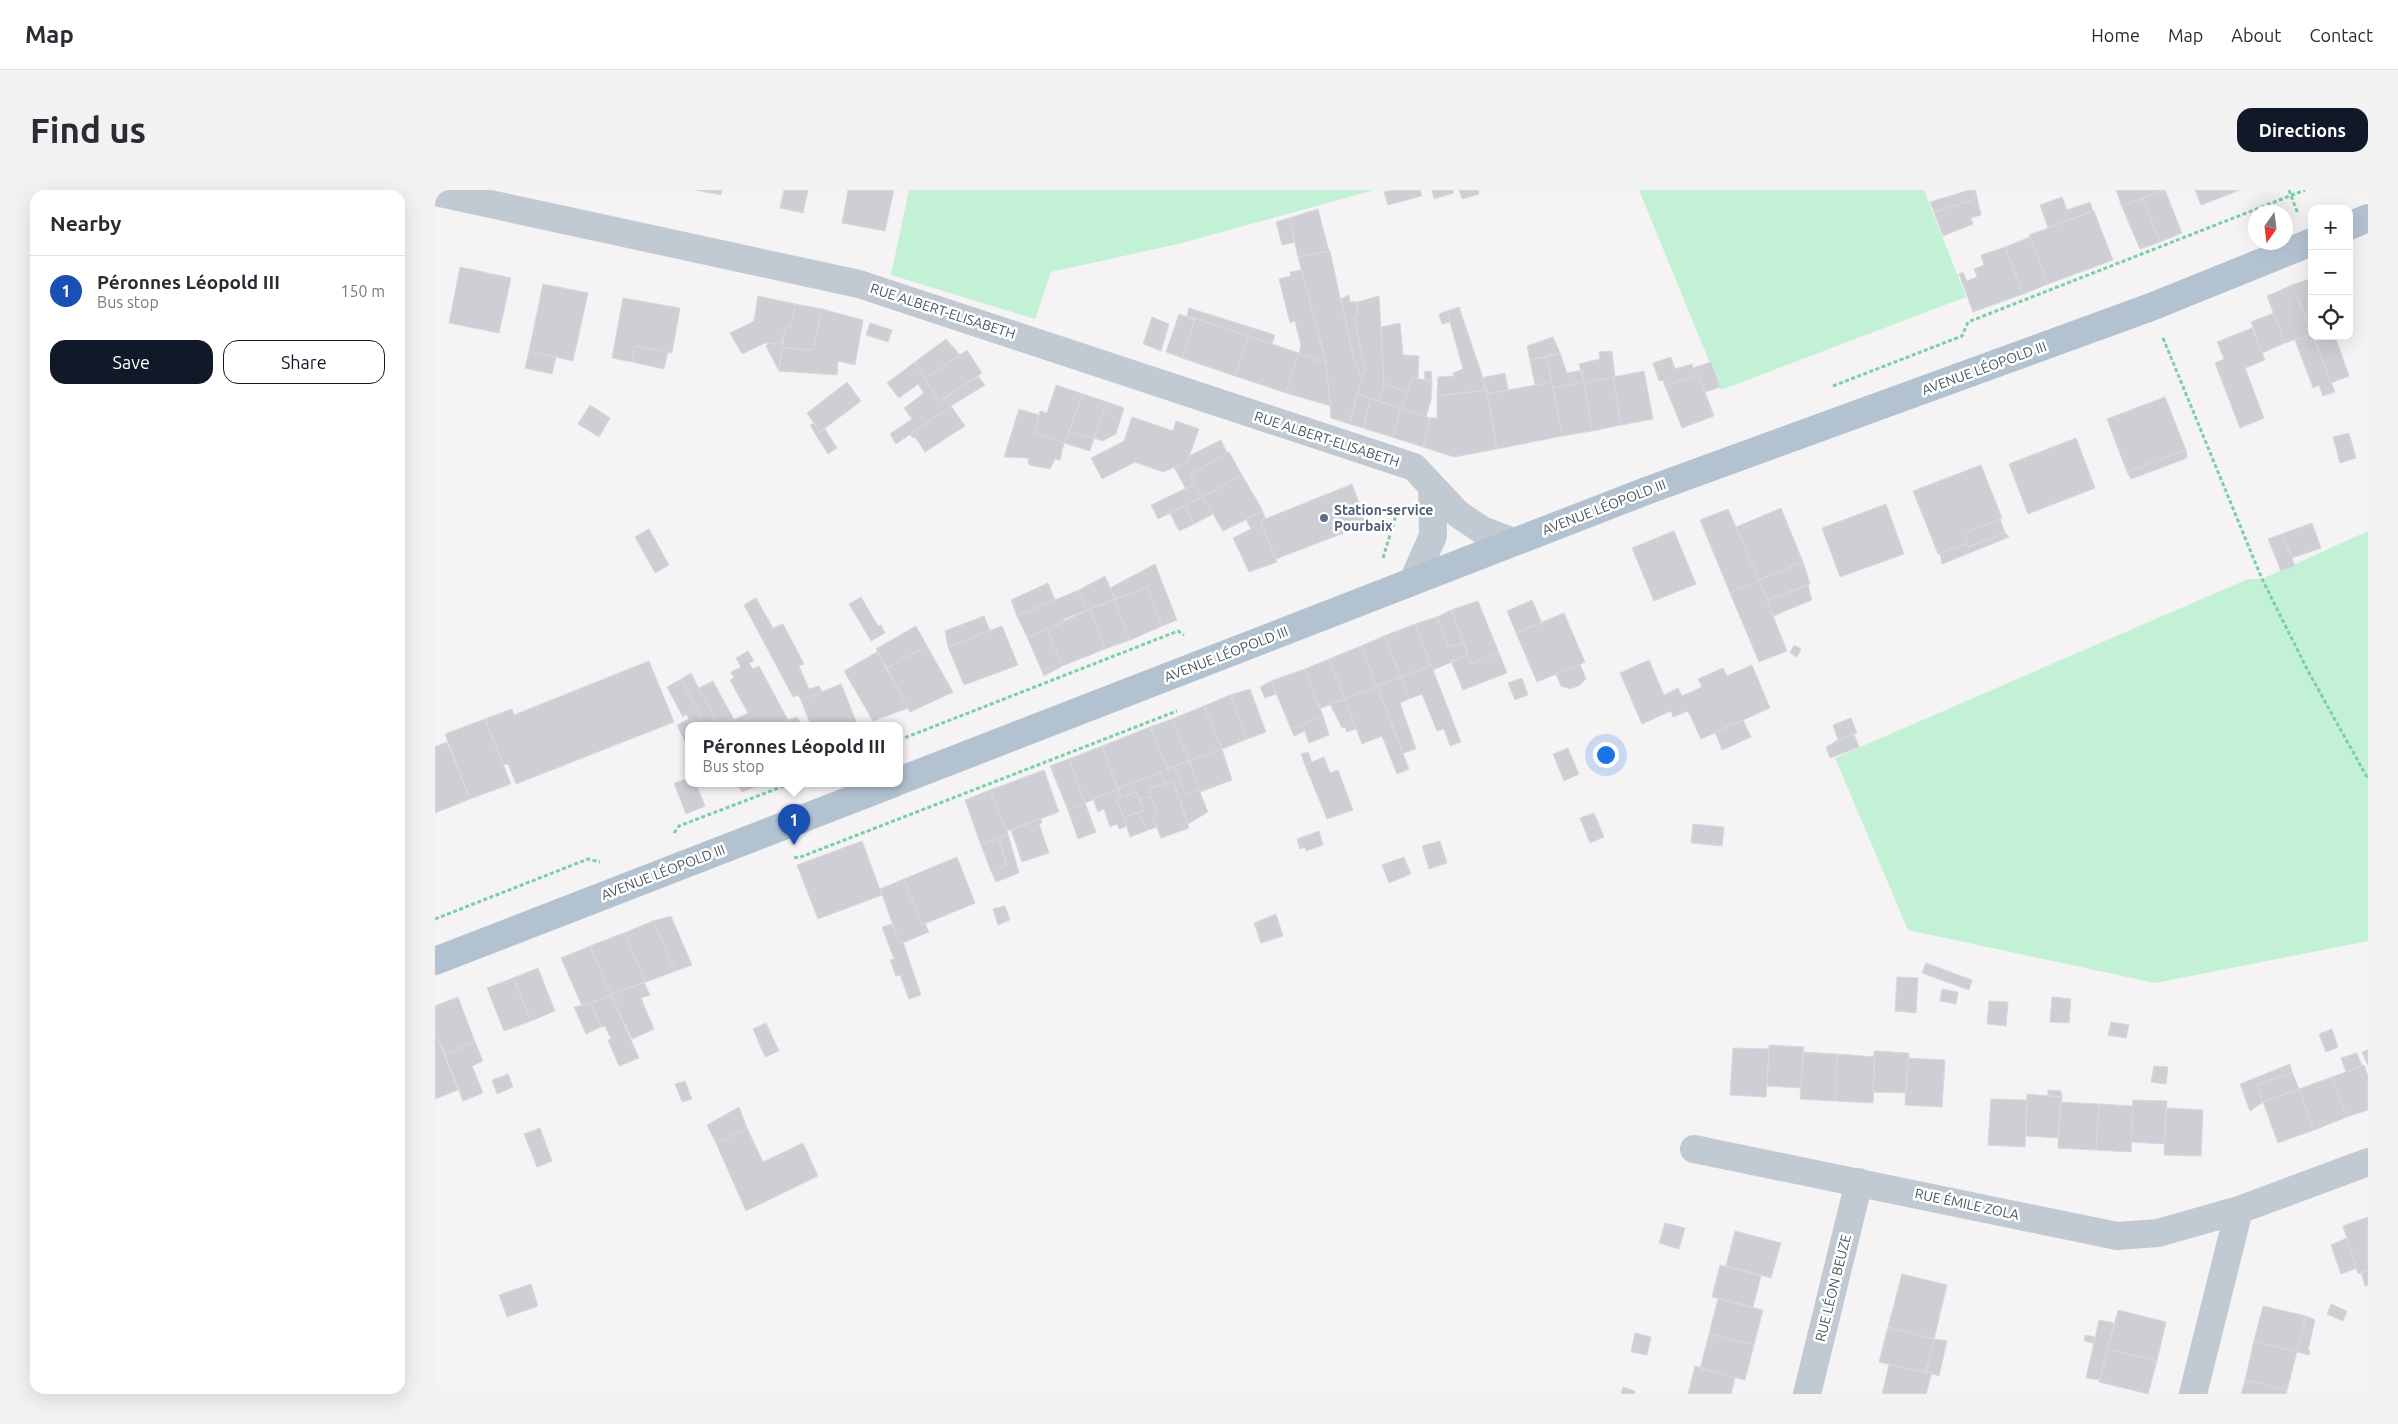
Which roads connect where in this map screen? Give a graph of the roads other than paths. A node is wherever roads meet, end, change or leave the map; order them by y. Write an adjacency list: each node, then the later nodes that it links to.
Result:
1 (435, 192): 5 (street, RUE ALBERT-ELISABETH)
2 (2368, 218): 3 (main road)
3 (2353, 224)
4 (2308, 244): 6 (main road, AVENUE LÉOPOLD III)
5 (1431, 486): 6 (street, RUE ALBERT-ELISABETH); 7 (street)
6 (1514, 542): 7 (main road, AVENUE LÉOPOLD III)
7 (1413, 581): 8 (main road, AVENUE LÉOPOLD III)
8 (903, 779)
9 (884, 787): 10 (main road, AVENUE LÉOPOLD III)
10 (435, 961)
11 (1694, 1149): 13 (street, RUE ÉMILE ZOLA)
12 (2368, 1162): 14 (street, RUE ÉMILE ZOLA)
13 (1859, 1182): 14 (street, RUE ÉMILE ZOLA); 15 (street, RUE LÉON BEUZE)
14 (2239, 1210): 16 (street)
15 (1807, 1394)
16 (2193, 1394)

